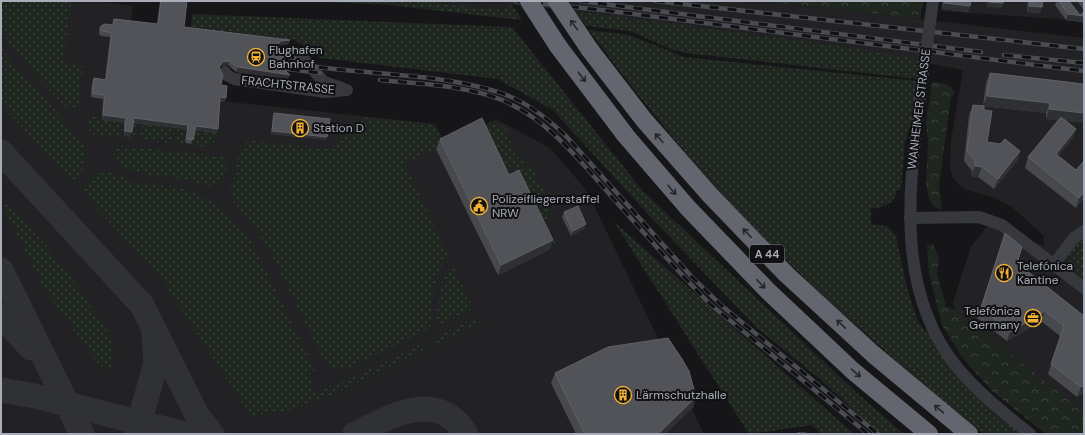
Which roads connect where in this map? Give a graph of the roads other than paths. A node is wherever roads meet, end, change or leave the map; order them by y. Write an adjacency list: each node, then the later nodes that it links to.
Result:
1 (529, 1): 10 (highway, A 44, one-way to 10, bridge)
2 (557, 1): 11 (highway, A 44, one-way to 2, bridge)
3 (933, 1): 6 (street, WANHEIMER STRASSE, bridge)
4 (282, 52): 5 (street, FRACHTSTRASSE)
5 (225, 72)
6 (910, 218): 8 (street); 12 (street, WANHEIMER STRASSE)
7 (1084, 231): 8 (street)
8 (1054, 264): 9 (street)
9 (1084, 288)
10 (929, 434)
11 (969, 434)
12 (1030, 434)

